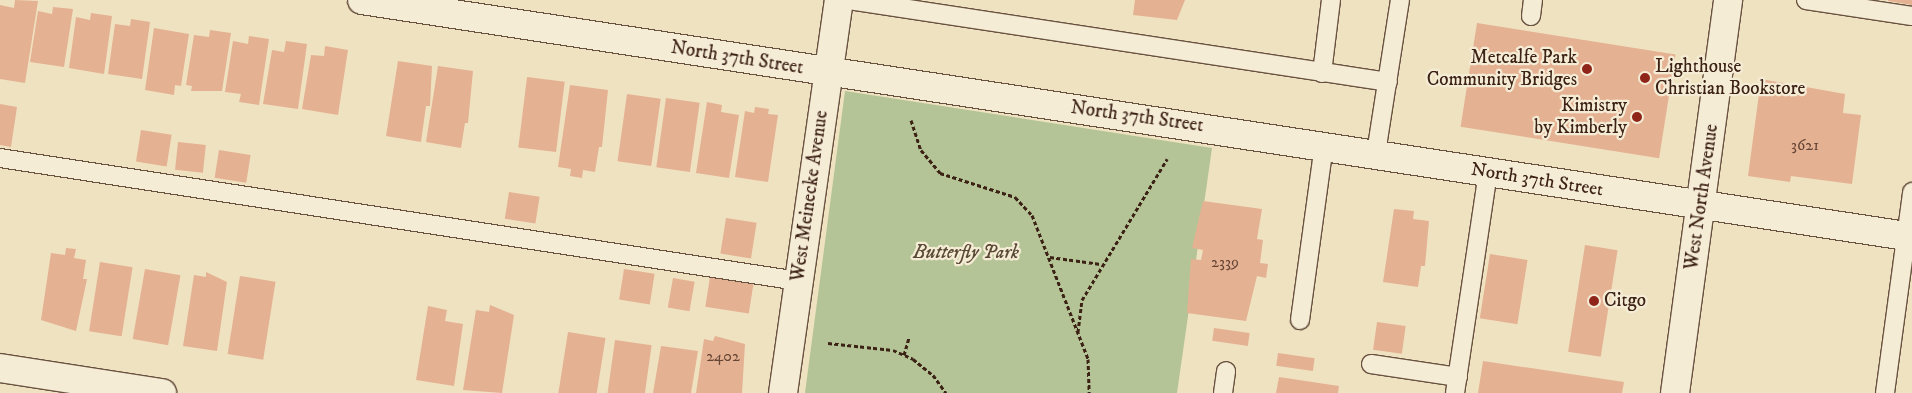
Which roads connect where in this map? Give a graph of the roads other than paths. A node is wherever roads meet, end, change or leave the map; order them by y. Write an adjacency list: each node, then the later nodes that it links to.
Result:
1 (362, 0): 9 (street, North 37th Street)
2 (839, 0): 9 (street, West Meinecke Avenue)
3 (849, 0): 10 (lane)
4 (1331, 0): 10 (lane)
5 (1400, 0): 11 (lane)
6 (1728, 0): 17 (street, West North Avenue)
7 (1806, 0): 8 (lane)
8 (1912, 16)
9 (828, 72): 12 (street, North 37th Street); 19 (street, West Meinecke Avenue)
10 (1322, 72): 11 (lane)
11 (1388, 82): 13 (lane)
12 (1324, 145): 13 (street, North 37th Street); 20 (lane)
13 (1376, 153): 15 (street, North 37th Street)
14 (0, 158): 19 (lane)
15 (1488, 172): 17 (street, North 37th Street); 24 (lane)
16 (1912, 192): 18 (lane)
17 (1702, 204): 18 (street, North 37th Street); 28 (street, West North Avenue)
18 (1909, 237): 29 (lane)
19 (798, 281): 26 (street, West Meinecke Avenue)
20 (1300, 320)
21 (1371, 364): 24 (lane)
22 (0, 368): 25 (street)
23 (1226, 371): 27 (lane)
24 (1457, 385)
25 (162, 393)
26 (783, 393)
27 (1223, 393)
28 (1675, 393)
29 (1885, 393)

